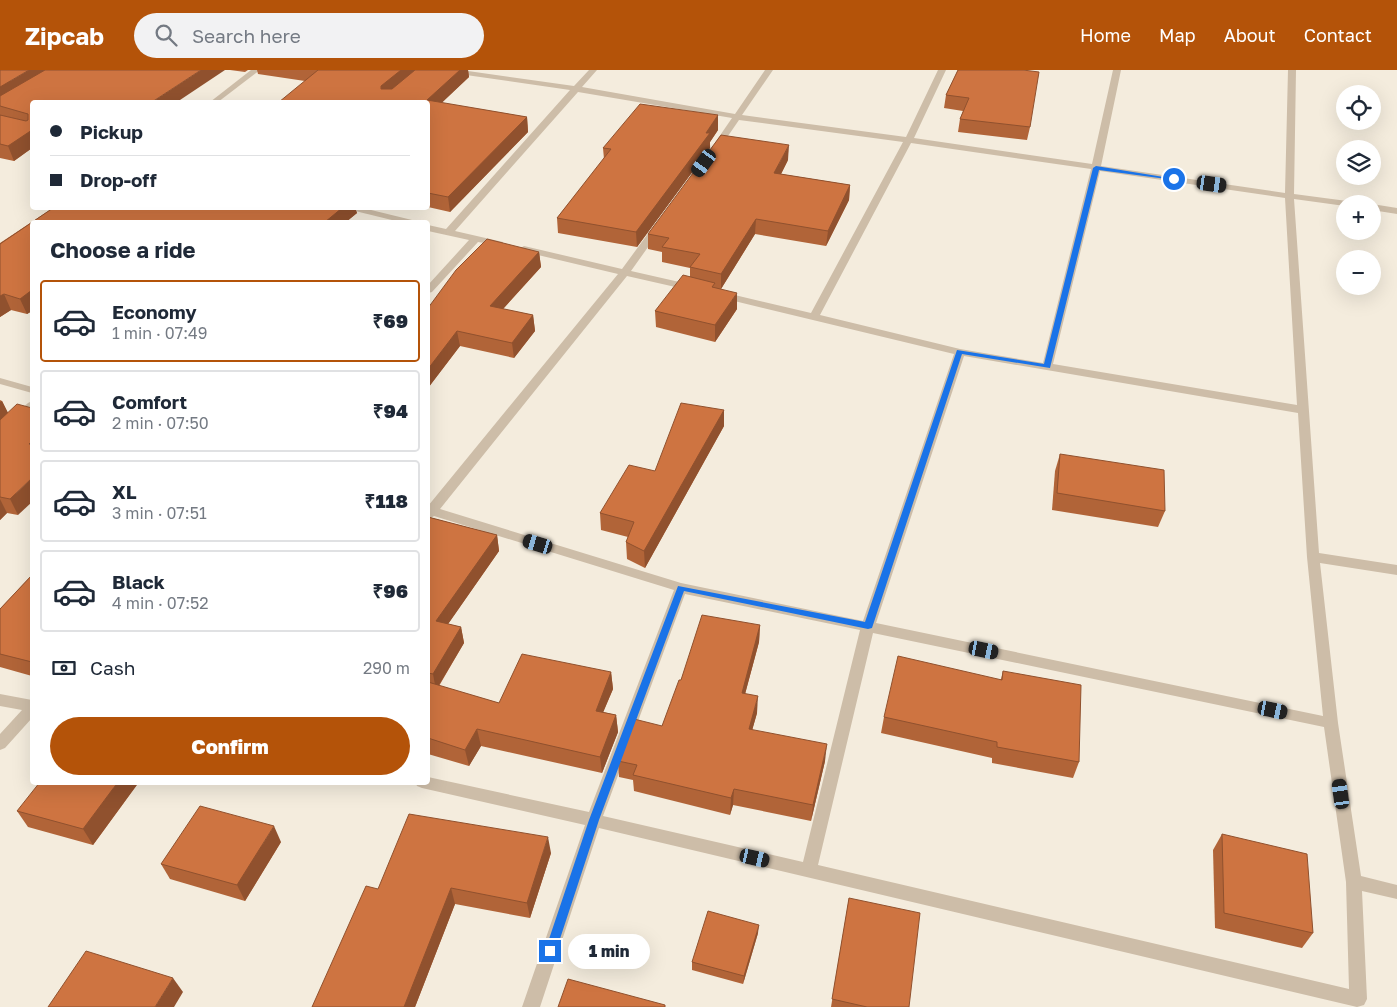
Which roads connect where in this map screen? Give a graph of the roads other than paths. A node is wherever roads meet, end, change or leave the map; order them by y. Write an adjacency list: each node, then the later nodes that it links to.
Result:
1 (256, 70): 9 (street)
2 (445, 70): 8 (street)
3 (593, 70): 8 (street)
4 (768, 70): 10 (street)
5 (942, 70): 11 (street)
6 (1117, 70): 13 (street)
7 (1292, 70): 14 (street)
8 (577, 89): 10 (street); 22 (street)
9 (217, 100)
10 (738, 117): 11 (street); 12 (street)
11 (910, 140): 13 (street); 26 (street)
12 (710, 156)
13 (1096, 168): 14 (street); 28 (street)
14 (1289, 196): 15 (street); 32 (street)
15 (1336, 202)
16 (1381, 208): 18 (street)
17 (362, 210): 20 (street)
18 (1397, 211)
19 (664, 218): 24 (street)
20 (400, 220)
21 (430, 229): 22 (street)
22 (448, 234): 23 (street)
23 (476, 238): 24 (street); 25 (street)
24 (625, 272): 26 (street); 34 (street)
25 (430, 288)
26 (814, 317): 27 (street)
27 (960, 352): 28 (street); 39 (street)
28 (1047, 367): 32 (street)
29 (0, 381): 30 (street)
30 (30, 389)
31 (30, 407): 33 (street)
32 (1303, 410): 36 (street)
33 (0, 434)
34 (430, 511)
35 (430, 512): 38 (street)
36 (1313, 557): 37 (street); 43 (street)
37 (1397, 570)
38 (681, 588): 39 (street); 46 (street)
39 (868, 626): 43 (street); 47 (street)
40 (0, 700): 41 (street)
41 (30, 707)
42 (30, 709): 44 (street)
43 (1331, 723): 48 (street)
44 (0, 744)
45 (430, 784): 46 (street)
46 (594, 820): 47 (street); 51 (street)
47 (809, 871): 50 (street)
48 (1354, 882): 49 (street); 50 (street)
49 (1397, 892)
50 (1359, 1003)
51 (532, 1007)

